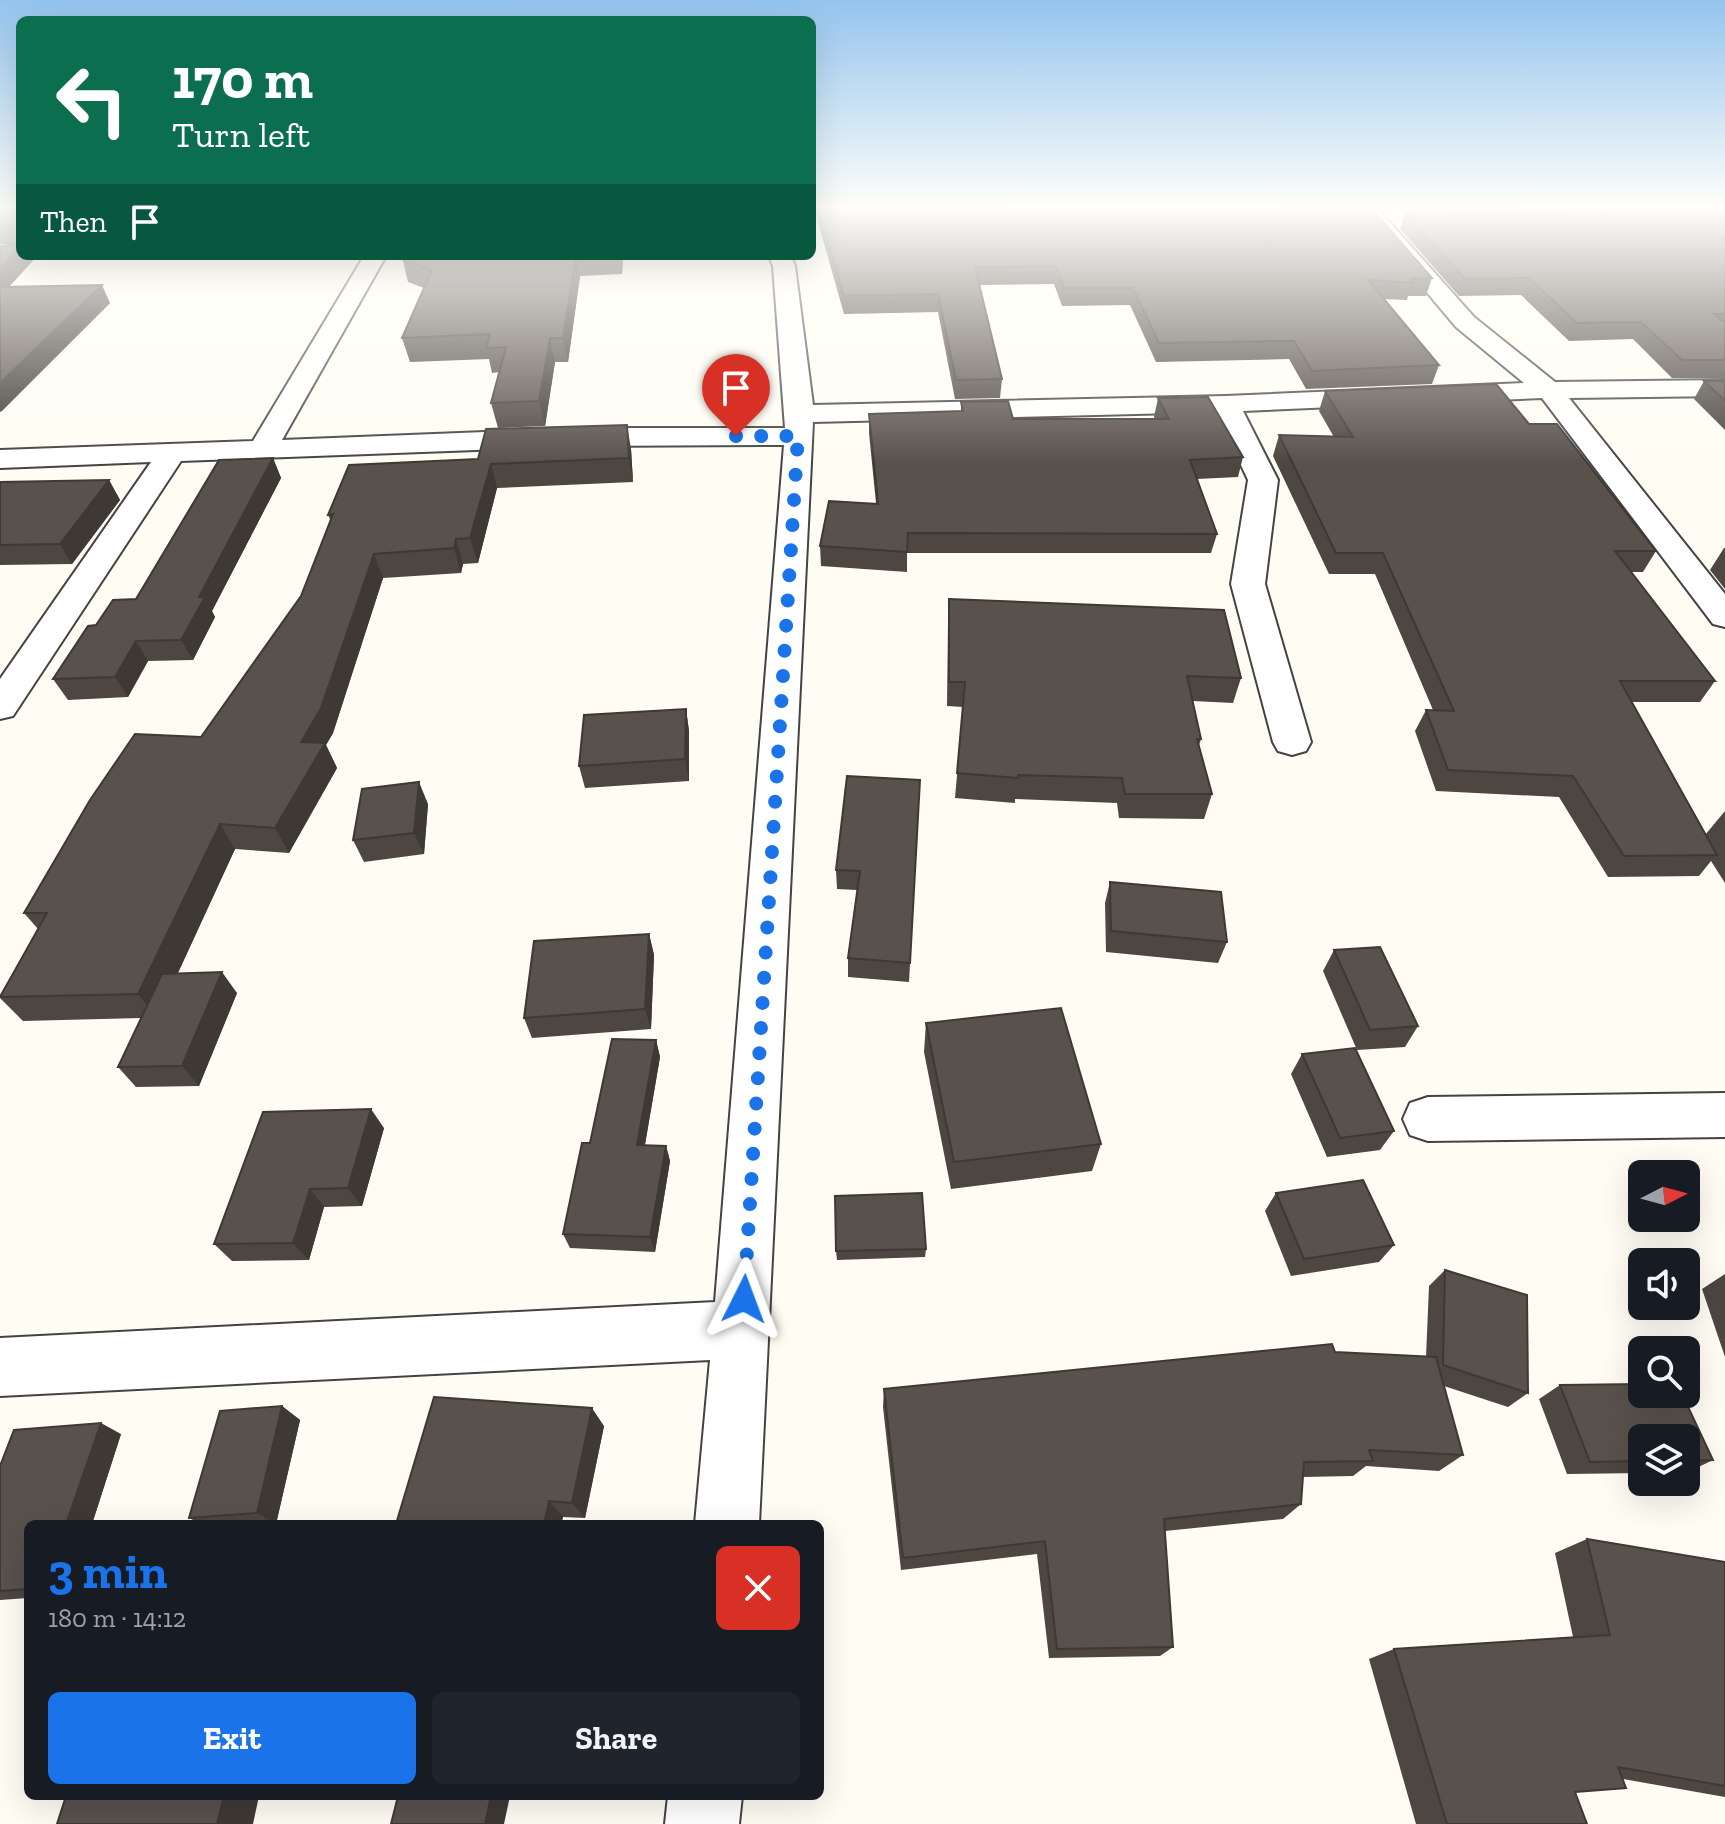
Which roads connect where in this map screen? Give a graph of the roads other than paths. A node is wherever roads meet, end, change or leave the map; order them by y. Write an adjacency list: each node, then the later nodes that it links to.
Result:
1 (353, 293): 8 (street)
2 (787, 293): 7 (street)
3 (1440, 293): 5 (street)
4 (1725, 388): 5 (street)
5 (1549, 390): 6 (street); 11 (street)
6 (1226, 404): 7 (street); 13 (street)
7 (799, 425): 8 (street); 16 (street)
8 (262, 450): 9 (street)
9 (171, 454): 10 (street); 12 (street)
10 (0, 459)
11 (1725, 617)
12 (0, 707)
13 (1292, 742)
14 (1725, 1115): 15 (street)
15 (1428, 1119)
16 (742, 1330): 17 (street); 18 (street)
17 (0, 1367)
18 (727, 1520)
19 (705, 1800): 20 (street)
20 (702, 1824)

